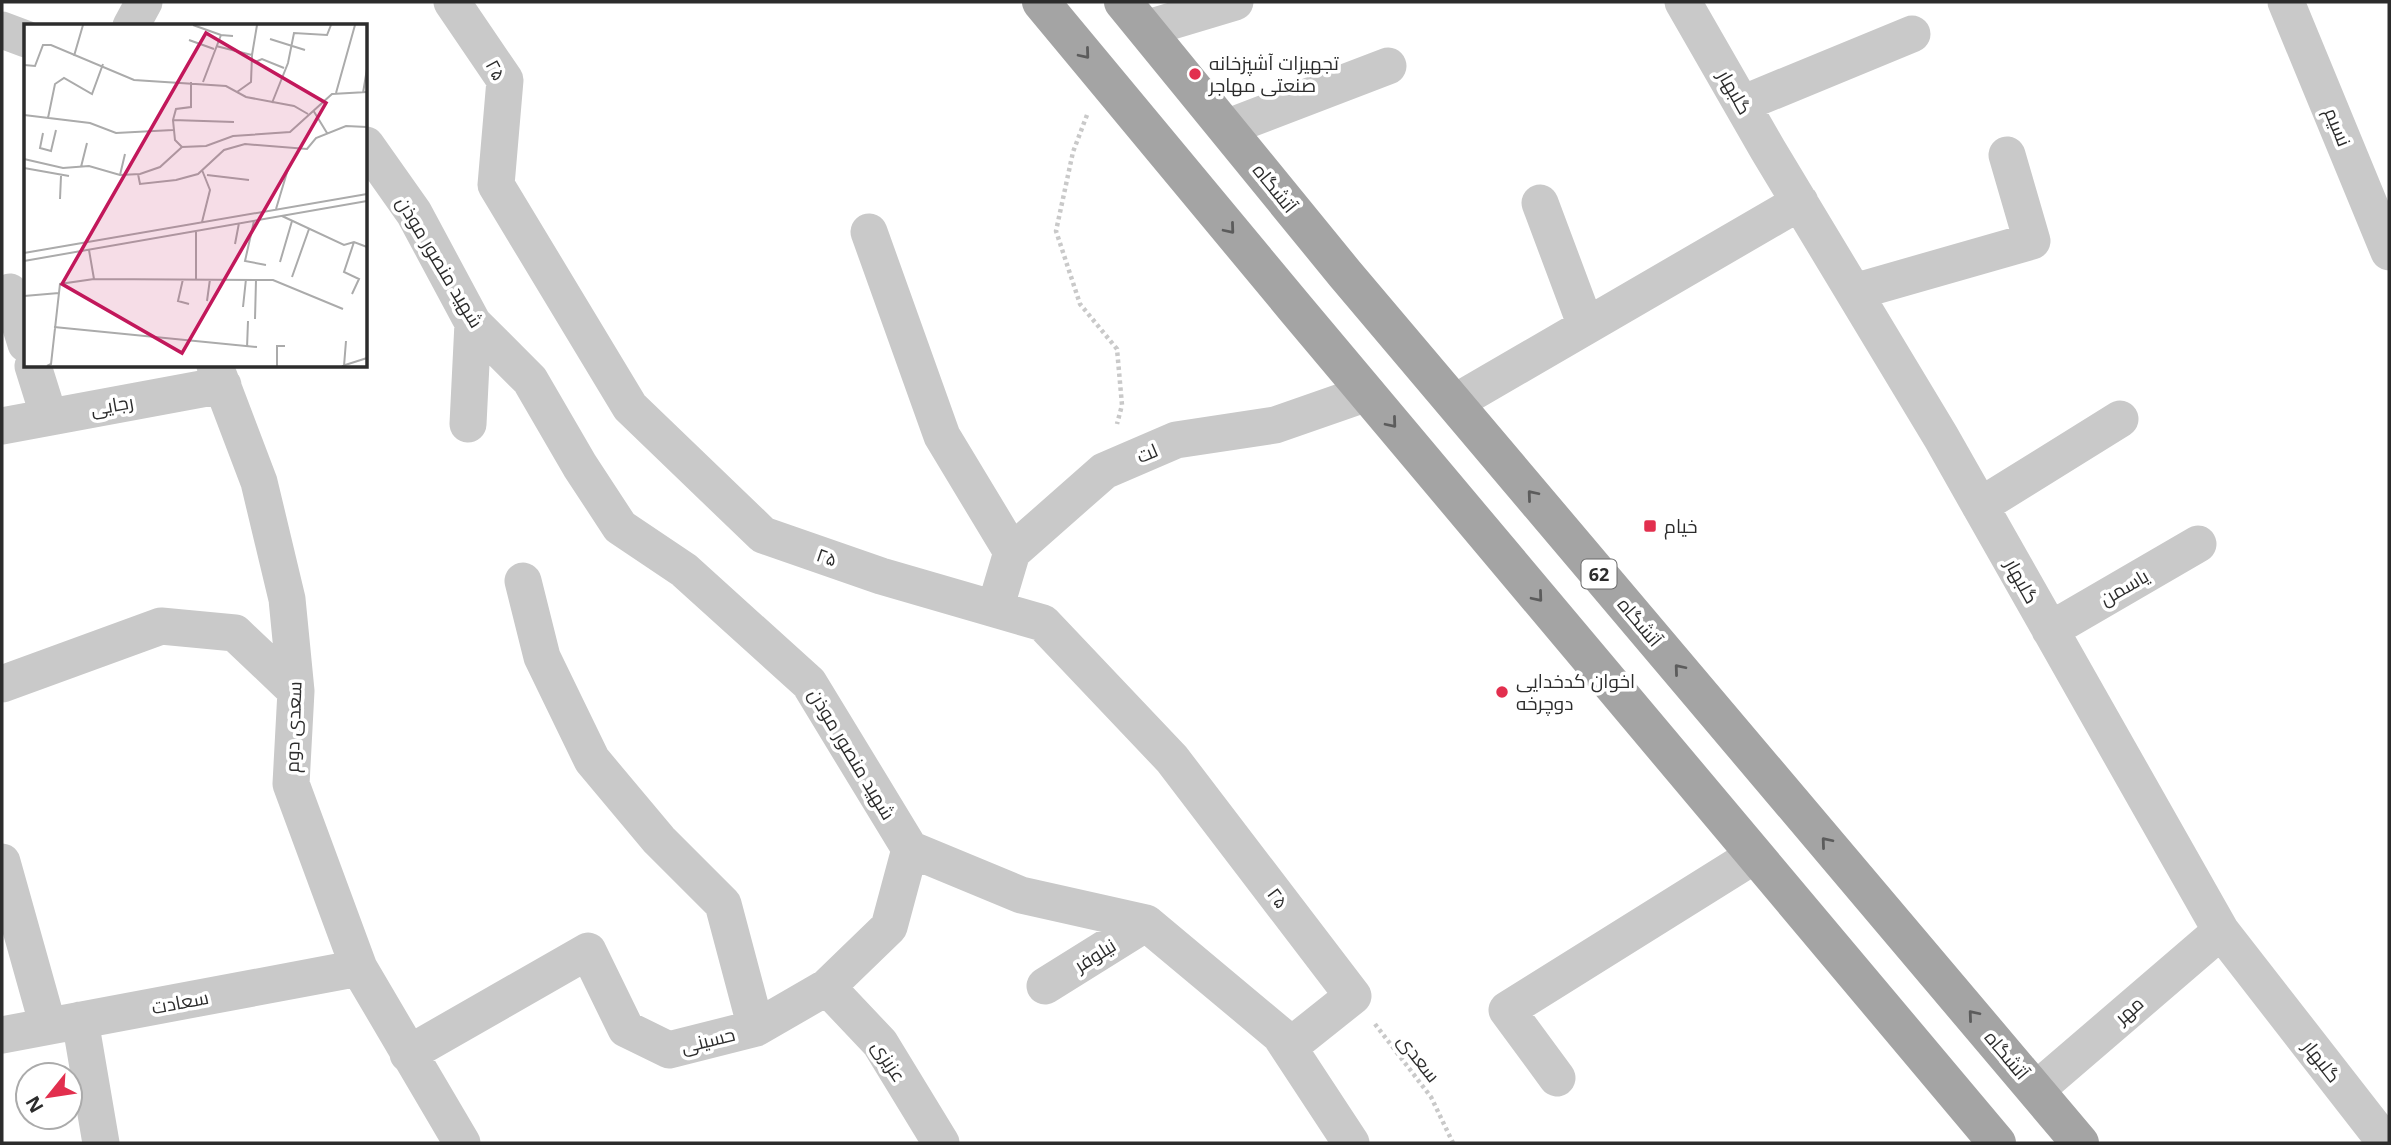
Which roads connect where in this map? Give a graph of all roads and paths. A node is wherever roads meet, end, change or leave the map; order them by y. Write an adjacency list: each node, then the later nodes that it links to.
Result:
1 (144, 2): 8 (street)
2 (452, 2): 40 (street, ۲۵)
3 (1041, 2): 13 (main road, one-way to 13)
4 (1235, 2): 7 (street)
5 (1682, 2): 14 (street, گلبهار)
6 (2286, 2): 21 (street, نسیم)
7 (1134, 16): 15 (main road, آتشگاه / 62)
8 (132, 24)
9 (2, 30): 11 (street)
10 (1912, 34): 14 (street)
11 (24, 38)
12 (1388, 66): 15 (street)
13 (1102, 75): 29 (main road, one-way to 29); 34 (path)
14 (1742, 104): 18 (street, گلبهار)
15 (1226, 128): 30 (main road, آتشگاه / 62)
16 (368, 148): 24 (street, شهید منصور موذن)
17 (2007, 155): 23 (street)
18 (1800, 202): 23 (street, گلبهار); 25 (street)
19 (1540, 203): 25 (street)
20 (869, 232): 38 (street)
21 (2389, 252)
22 (10, 292): 26 (street)
23 (1854, 292): 36 (street, گلبهار)
24 (472, 323): 33 (street); 44 (street, شهید منصور موذن)
25 (1586, 326): 30 (street)
26 (24, 338)
27 (34, 368): 31 (street)
28 (219, 375): 31 (street, رجایی); 43 (street, سعدی دوم)
29 (1367, 393): 38 (street, لت); 45 (main road, one-way to 45)
30 (1454, 403): 59 (main road, آتشگاه / 62, one-way to 30)
31 (49, 417): 35 (street, رجایی)
32 (2120, 419): 36 (street)
33 (468, 424)
34 (1117, 424)
35 (2, 426)
36 (1980, 506): 41 (street, گلبهار)
37 (2198, 544): 41 (street, یاسمن)
38 (1012, 552): 40 (street)
39 (523, 581): 54 (street)
40 (995, 609): 52 (street, ۲۵)
41 (2050, 629): 48 (street, گلبهار)
42 (2, 682): 43 (street)
43 (296, 691): 49 (street, سعدی دوم)
44 (910, 849): 47 (street); 51 (street, حسینی)
45 (1755, 855): 58 (street); 65 (main road)
46 (2, 862): 53 (street)
47 (1146, 923): 50 (street, نیلوفر); 56 (street)
48 (2221, 931): 59 (street, مهر); 67 (street, گلبهار)
49 (359, 968): 53 (street, سعادت); 57 (street, سعدی دوم)
50 (1045, 986)
51 (827, 987): 54 (street, حسینی); 62 (street, عزیزی)
52 (1353, 996): 56 (street); 64 (path, سعدی)
53 (64, 1023): 55 (street, سعادت); 60 (street)
54 (757, 1028): 57 (street, حسینی)
55 (2, 1035)
56 (1289, 1047): 63 (street)
57 (408, 1054): 61 (street, سعدی دوم)
58 (1557, 1078)
59 (2036, 1090): 66 (main road, آتشگاه / 62)
60 (101, 1143)
61 (462, 1143)
62 (940, 1143)
63 (1351, 1143)
64 (1453, 1143)
65 (1997, 1143)
66 (2080, 1143)
67 (2386, 1143)

